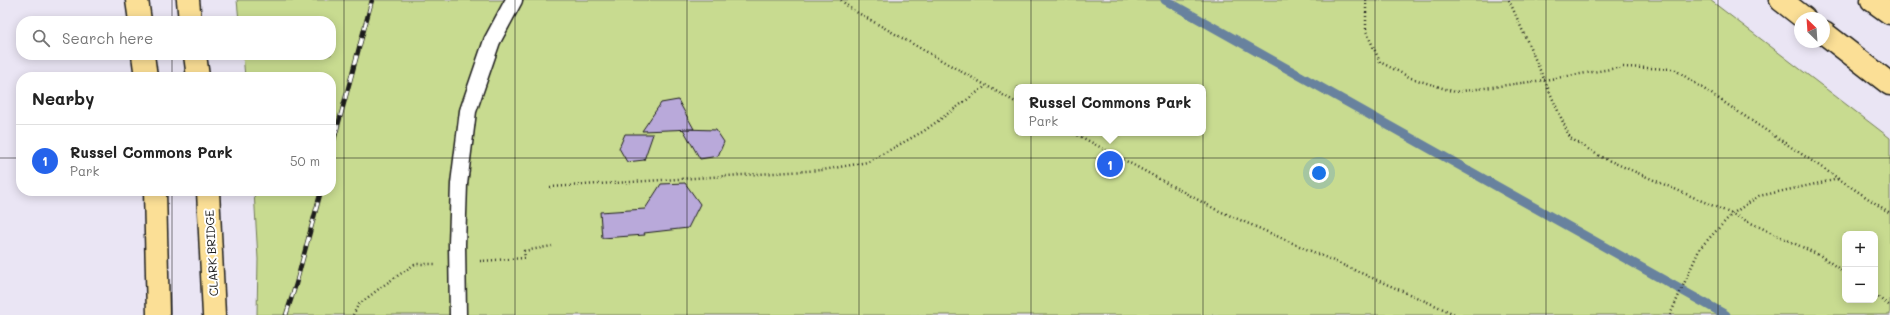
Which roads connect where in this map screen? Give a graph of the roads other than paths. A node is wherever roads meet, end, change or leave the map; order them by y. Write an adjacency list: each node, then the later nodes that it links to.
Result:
1 (137, 0): 8 (highway)
2 (188, 0): 9 (highway)
3 (514, 0): 20 (lane)
4 (1781, 0): 6 (highway)
5 (1872, 0): 7 (highway)
6 (1796, 12)
7 (1890, 13)
8 (139, 16)
9 (190, 16)
10 (1830, 38): 15 (highway)
11 (144, 60): 13 (highway)
12 (196, 60): 14 (highway)
13 (145, 72)
14 (197, 72)
15 (1890, 84)
16 (155, 196): 18 (highway)
17 (208, 196): 19 (highway, CLARK BRIDGE)
18 (158, 315)
19 (214, 315)
20 (458, 315)

